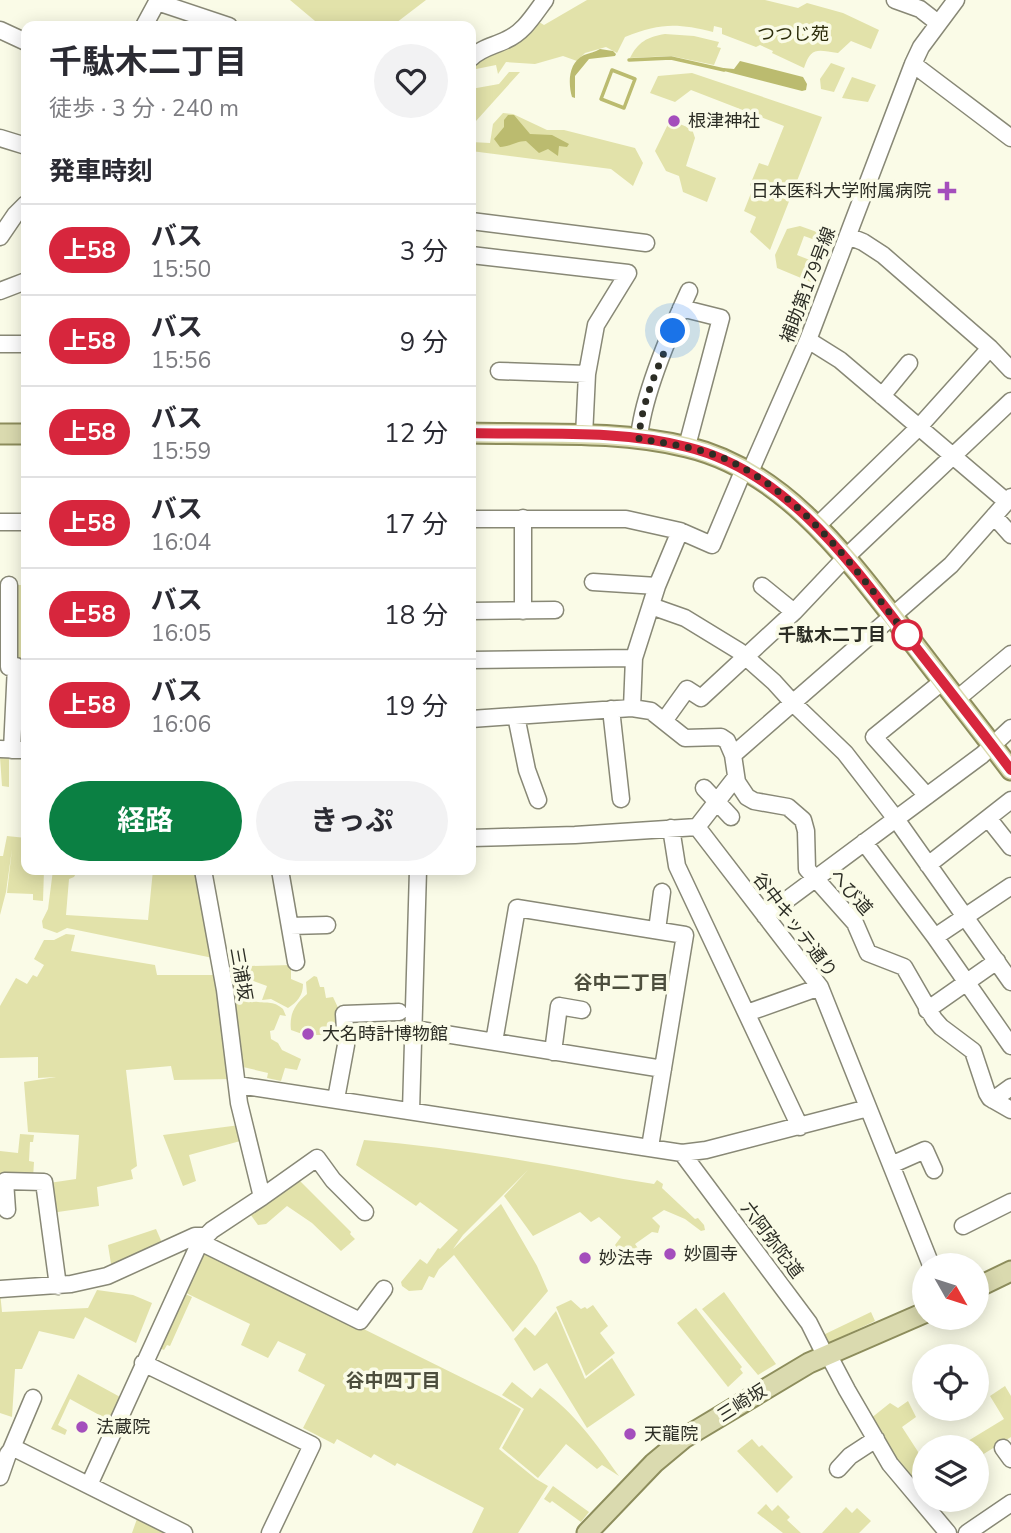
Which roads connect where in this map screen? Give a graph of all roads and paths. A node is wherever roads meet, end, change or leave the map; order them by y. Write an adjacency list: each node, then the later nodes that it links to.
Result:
1 (545, 0): 9 (street)
2 (895, 0): 6 (street)
3 (955, 0): 6 (street, 補助第179号線)
4 (147, 21): 5 (street)
5 (214, 21)
6 (938, 23): 10 (street, 補助第179号線)
7 (0, 30): 8 (street)
8 (21, 40)
9 (476, 54)
10 (914, 64): 12 (street); 16 (street, 補助第179号線)
11 (0, 138): 13 (street)
12 (1011, 138)
13 (21, 144)
14 (20, 209): 17 (street)
15 (476, 222): 18 (street)
16 (848, 236): 24 (street, 補助第179号線); 27 (street)
17 (0, 237)
18 (646, 243)
19 (476, 256): 31 (street)
20 (21, 283): 21 (street)
21 (0, 291)
22 (689, 291): 23 (street)
23 (681, 308): 39 (street); 40 (street)
24 (808, 340): 32 (street); 42 (street, 補助第179号線)
25 (0, 344): 26 (street)
26 (21, 344)
27 (990, 348): 29 (street); 34 (street)
28 (909, 363): 32 (street)
29 (1011, 370)
30 (499, 371): 31 (street)
31 (587, 374): 38 (street)
32 (882, 396): 34 (street)
33 (1011, 401): 41 (street)
34 (919, 428): 41 (street); 49 (street)
35 (476, 433): 38 (main road)
36 (0, 434): 37 (main road)
37 (21, 434)
38 (584, 436): 39 (main road)
39 (639, 439): 40 (main road)
40 (687, 446): 42 (main road)
41 (954, 457): 43 (street); 52 (street)
42 (747, 471): 49 (main road); 50 (street, 補助第179号線)
43 (1009, 499): 44 (street)
44 (994, 516): 51 (street); 62 (street)
45 (523, 518): 46 (street); 50 (street); 60 (street)
46 (476, 519)
47 (0, 522): 48 (street)
48 (21, 522)
49 (817, 526): 52 (main road)
50 (680, 531): 55 (street)
51 (1011, 535)
52 (845, 558): 61 (street); 62 (main road)
53 (593, 582): 55 (street)
54 (5, 585): 67 (street)
55 (657, 586): 57 (street)
56 (762, 586): 61 (street)
57 (651, 606): 64 (street); 65 (street)
58 (555, 610): 60 (street)
59 (476, 611): 60 (street)
60 (523, 611)
61 (794, 612): 64 (street)
62 (892, 617): 68 (main road); 70 (street)
63 (1011, 654): 69 (street)
64 (746, 657): 70 (street); 75 (street)
65 (634, 658): 66 (street); 71 (street)
66 (476, 660)
67 (13, 667): 78 (street)
68 (943, 681): 69 (main road); 83 (street)
69 (957, 699): 77 (main road)
70 (793, 704): 79 (street); 90 (street)
71 (632, 708): 72 (street); 75 (street)
72 (611, 709): 73 (street); 84 (street)
73 (516, 716): 74 (street); 85 (street)
74 (476, 719)
75 (664, 721): 79 (street)
76 (1011, 728): 77 (street)
77 (992, 745): 80 (main road); 83 (street)
78 (13, 749)
79 (733, 755): 81 (street)
80 (1011, 770)
81 (735, 779): 87 (street); 100 (street, へび道)
82 (704, 788): 87 (street)
83 (927, 796): 90 (street)
84 (621, 799)
85 (538, 800)
86 (1011, 800): 89 (street)
87 (717, 802): 88 (street); 91 (street)
88 (731, 817)
89 (988, 818): 95 (street); 96 (street)
90 (896, 819): 94 (street); 96 (street)
91 (697, 827): 92 (street); 103 (street, 谷中キッテ通り)
92 (671, 828): 93 (street); 117 (street)
93 (476, 838)
94 (864, 842): 100 (street); 108 (street)
95 (1011, 847)
96 (928, 865): 104 (street)
97 (204, 875): 123 (street, 三浦坂)
98 (281, 875): 106 (street)
99 (418, 875): 118 (street)
100 (814, 878): 103 (street); 115 (street, へび道)
101 (1011, 886): 104 (street)
102 (662, 892): 107 (street)
103 (765, 916): 113 (street, 谷中キッテ通り)
104 (965, 917): 108 (street); 109 (street)
105 (327, 925): 106 (street)
106 (290, 926): 110 (street)
107 (657, 930): 119 (street); 122 (street)
108 (935, 936): 111 (street)
109 (996, 961): 111 (street); 112 (street)
110 (296, 962)
111 (966, 981): 115 (street); 120 (street)
112 (1011, 982)
113 (820, 987): 117 (street); 127 (street, 谷中キッテ通り)
114 (582, 1010): 121 (street)
115 (928, 1010): 126 (street, へび道)
116 (399, 1012): 125 (street)
117 (747, 1013): 130 (street)
118 (414, 1030): 119 (street); 129 (street)
119 (494, 1042): 121 (street)
120 (1011, 1046)
121 (553, 1052): 122 (street)
122 (663, 1069): 131 (street)
123 (238, 1085): 125 (street); 135 (street, 三浦坂)
124 (1011, 1087): 126 (street)
125 (336, 1099): 129 (street)
126 (993, 1100): 128 (street)
127 (868, 1108): 130 (street); 133 (street, 谷中キッテ通り)
128 (1011, 1110)
129 (411, 1111): 131 (street)
130 (800, 1127): 132 (street)
131 (650, 1147): 132 (street)
132 (682, 1153): 148 (street, 六阿弥陀道)
133 (891, 1165): 134 (street); 141 (street, 谷中キッテ通り)
134 (934, 1170)
135 (262, 1197): 138 (street); 140 (street)
136 (1011, 1202): 139 (street)
137 (7, 1210): 144 (street)
138 (365, 1212)
139 (962, 1226)
140 (202, 1239): 144 (street); 146 (street); 149 (street)
141 (925, 1253)
142 (1011, 1271): 143 (main road)
143 (989, 1282)
144 (58, 1286): 145 (street)
145 (0, 1289)
146 (384, 1289)
147 (912, 1318): 148 (main road, 三崎坂)
148 (827, 1354): 151 (street, 六阿弥陀道); 158 (main road, 三崎坂)
149 (144, 1363): 154 (street); 157 (street)
150 (33, 1398): 152 (street)
151 (876, 1439): 153 (street); 159 (street, 六阿弥陀道)
152 (4, 1462): 154 (street)
153 (838, 1469)
154 (89, 1485): 156 (street)
155 (1011, 1503): 160 (street)
156 (184, 1533)
157 (270, 1533)
158 (587, 1533)
159 (948, 1533)
160 (967, 1533)

